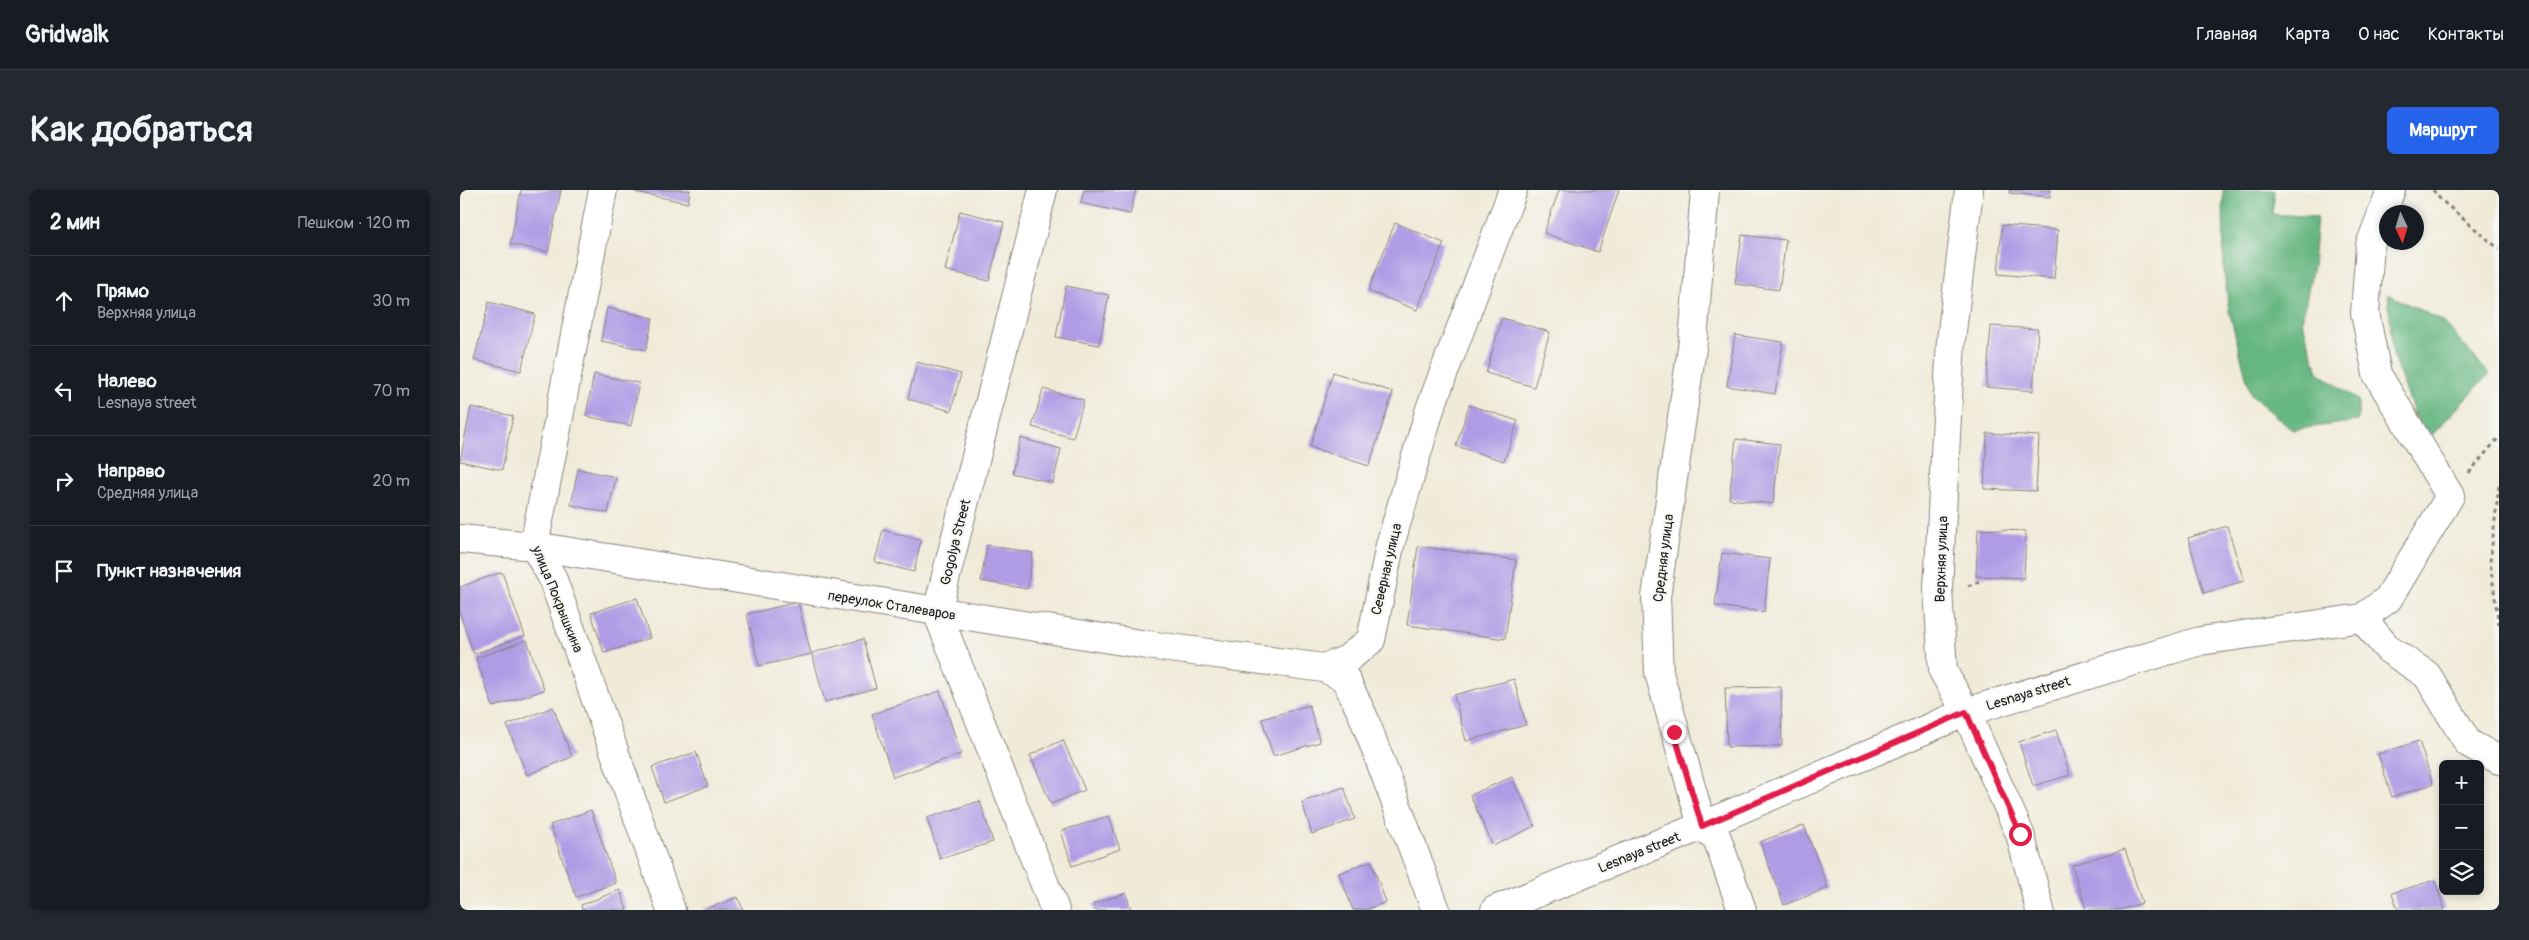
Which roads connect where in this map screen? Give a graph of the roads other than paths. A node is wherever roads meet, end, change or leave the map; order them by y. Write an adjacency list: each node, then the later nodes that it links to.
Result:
1 (603, 190): 8 (street, улица Покрышкина)
2 (1043, 190): 9 (street, Gogolya Street)
3 (1513, 190): 11 (street, Северная улица)
4 (1705, 190): 14 (street, Средняя улица)
5 (1969, 190): 12 (street, Верхняя улица)
6 (2391, 190): 10 (street)
7 (460, 539): 8 (street, переулок Сталеваров)
8 (534, 546): 9 (street, переулок Сталеваров); 15 (street, улица Покрышкина)
9 (937, 612): 11 (street, переулок Сталеваров); 16 (street)
10 (2362, 618): 12 (street, Lesnaya street); 13 (street)
11 (1324, 668): 17 (street)
12 (1966, 712): 14 (street, Lesnaya street); 20 (street, Верхняя улица)
13 (2499, 760)
14 (1702, 826): 18 (street, Lesnaya street); 19 (street, Средняя улица)
15 (671, 910)
16 (1055, 910)
17 (1436, 910)
18 (1495, 910)
19 (1742, 910)
20 (2040, 910)

